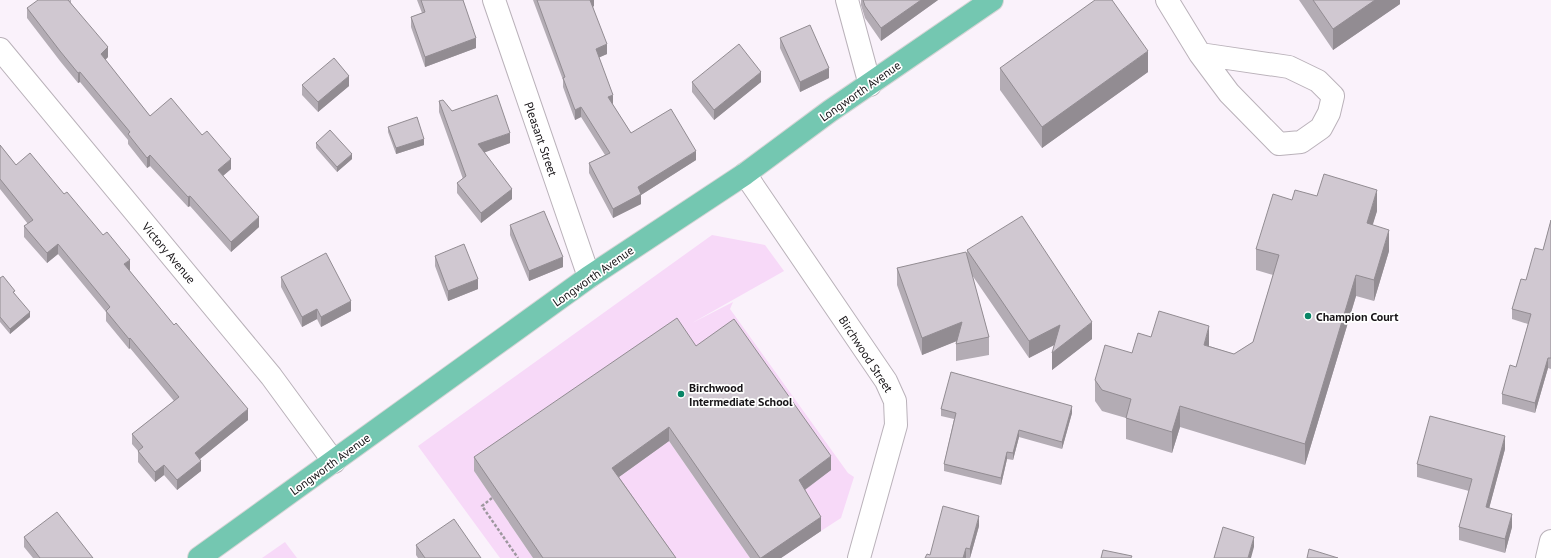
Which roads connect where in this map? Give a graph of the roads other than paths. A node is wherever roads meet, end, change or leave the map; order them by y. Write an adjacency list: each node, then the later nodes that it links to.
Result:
1 (494, 0): 9 (street, Pleasant Street)
2 (847, 0): 7 (street)
3 (992, 0): 7 (main road, Longworth Avenue)
4 (1167, 0): 6 (street)
5 (0, 49): 10 (street, Victory Avenue)
6 (1200, 54): 6 (street)
7 (870, 85): 8 (main road, Longworth Avenue)
8 (745, 174): 9 (main road, Longworth Avenue); 13 (street, Birchwood Street)
9 (589, 278): 10 (main road, Longworth Avenue)
10 (334, 462): 12 (main road, Longworth Avenue)
11 (1551, 541): 14 (street)
12 (199, 558)
13 (860, 558)
14 (1547, 558)

